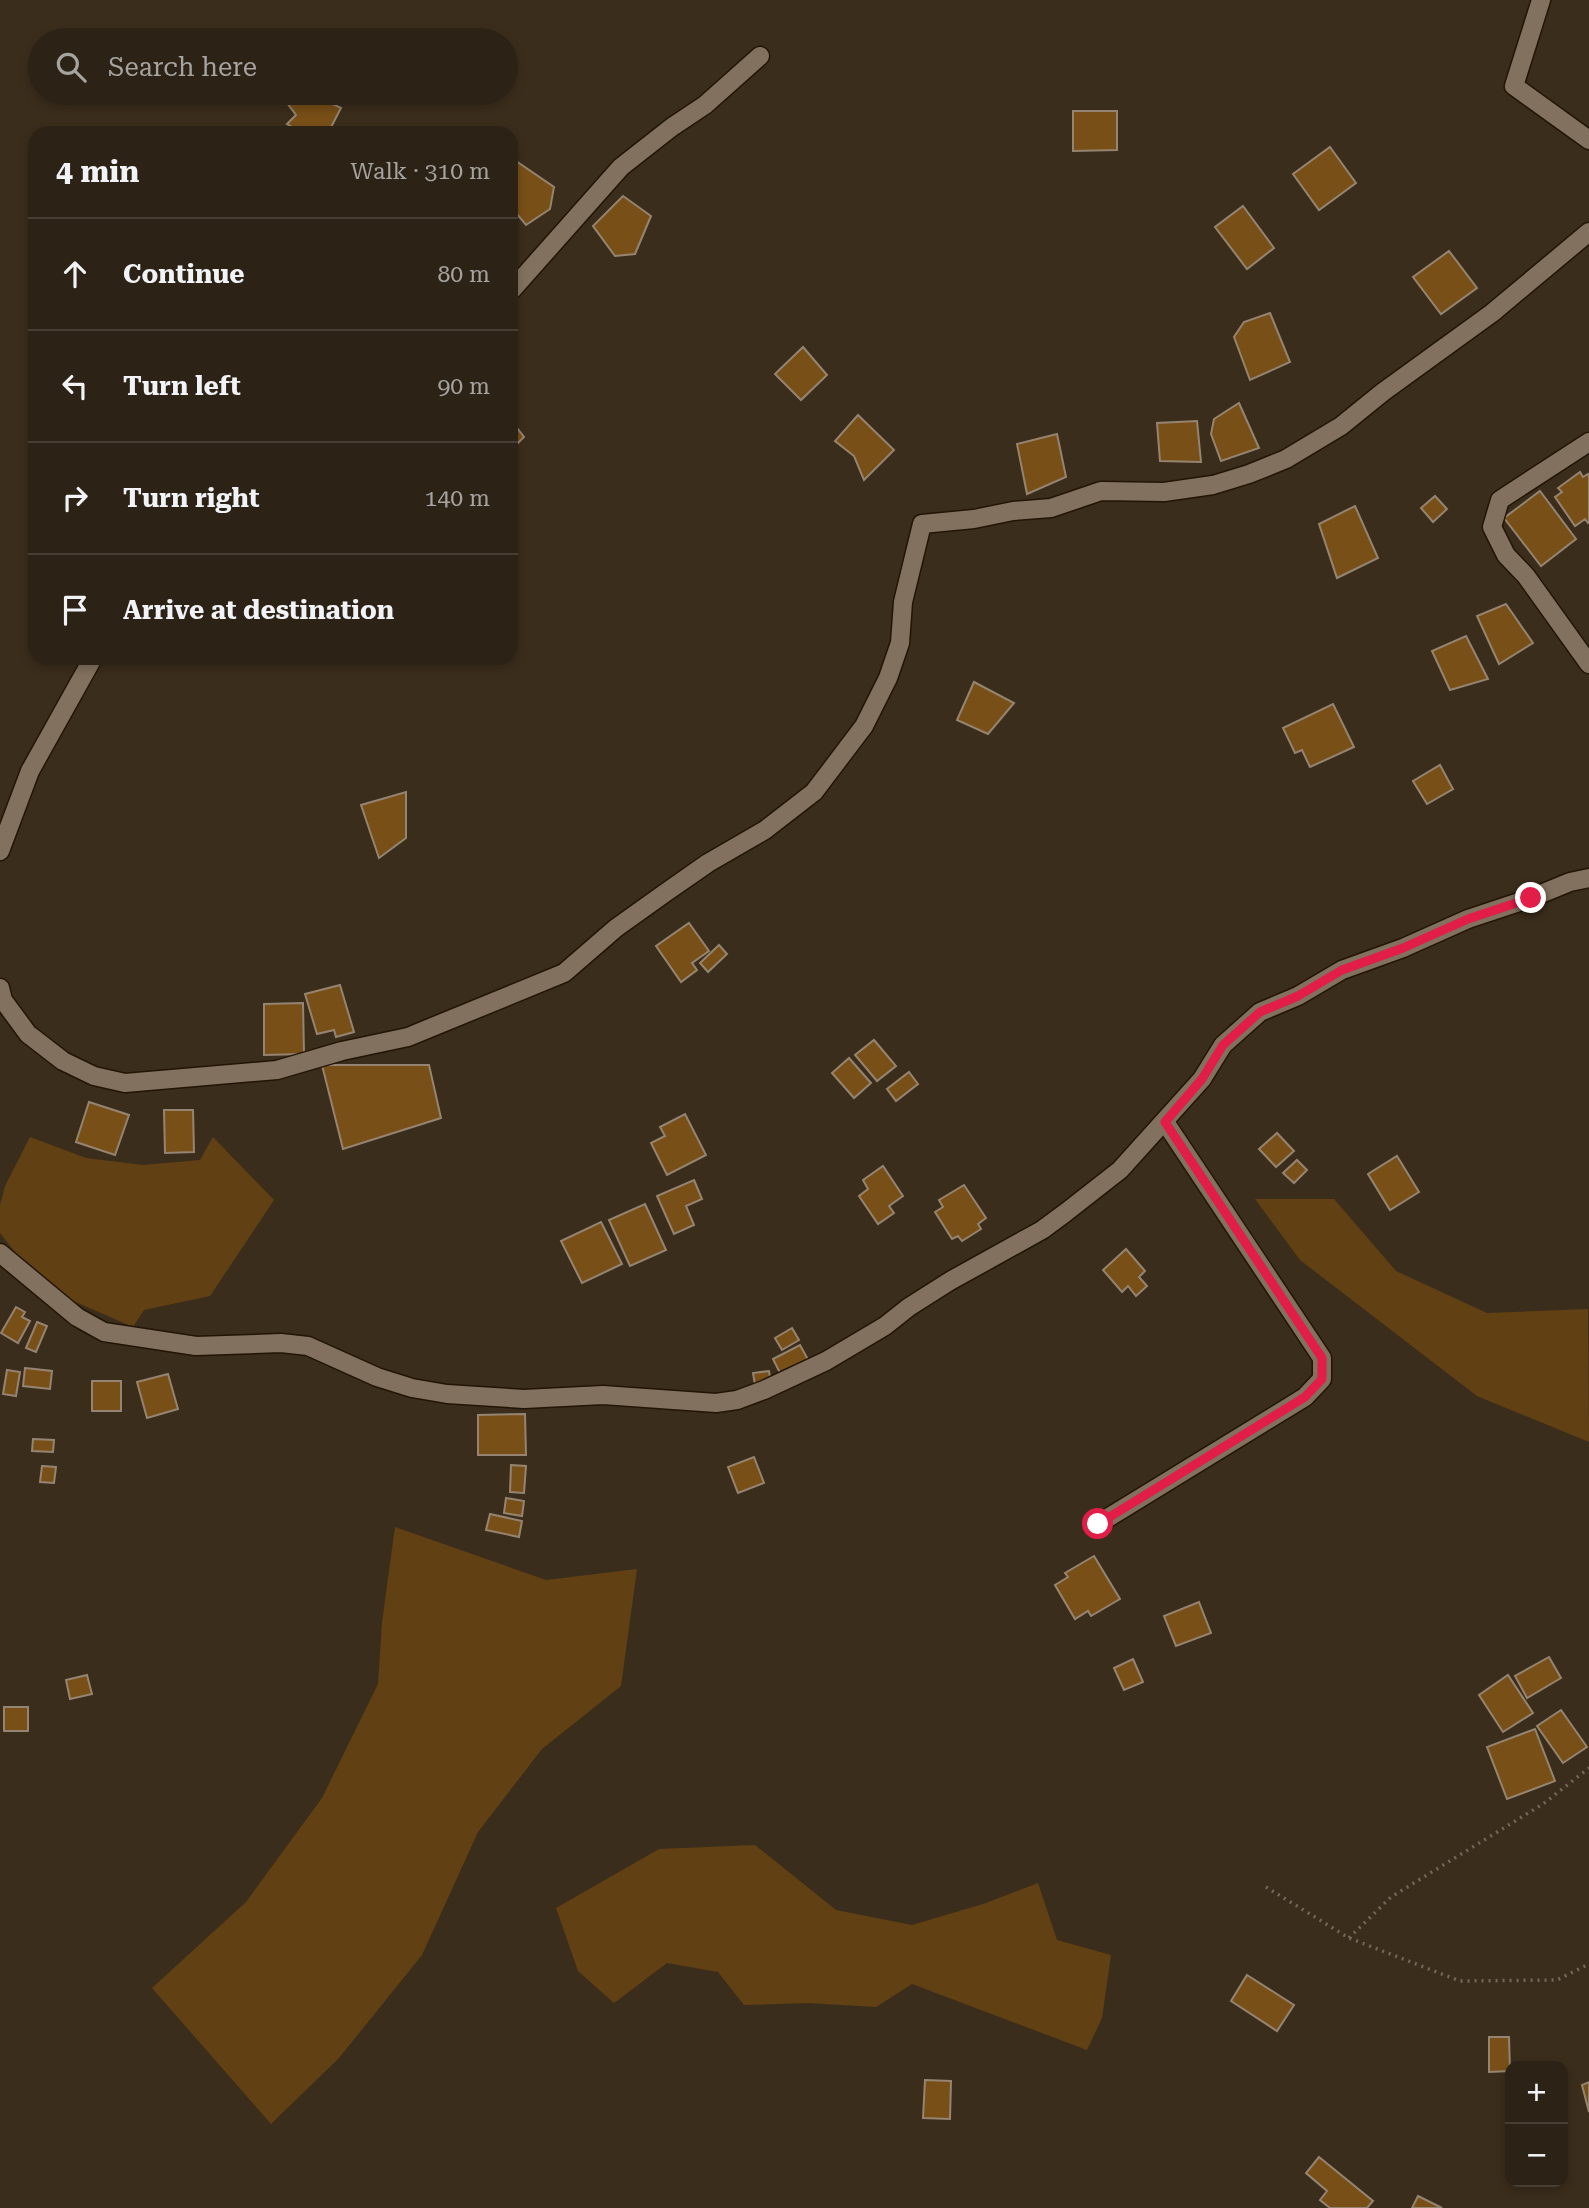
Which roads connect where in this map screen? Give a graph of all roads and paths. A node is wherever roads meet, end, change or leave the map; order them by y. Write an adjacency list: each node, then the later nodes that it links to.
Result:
1 (1541, 0): 3 (street)
2 (760, 56): 5 (street)
3 (1589, 140)
4 (1589, 232): 11 (street)
5 (518, 283)
6 (1589, 442): 7 (street)
7 (1589, 664)
8 (89, 665): 9 (street)
9 (0, 851)
10 (1589, 878): 12 (street)
11 (0, 988)
12 (1165, 1122): 13 (street); 14 (street)
13 (0, 1253)
14 (1098, 1524)
15 (1589, 1768): 17 (path)
16 (1266, 1887): 17 (path)
17 (1349, 1938): 18 (path)
18 (1589, 1964)

